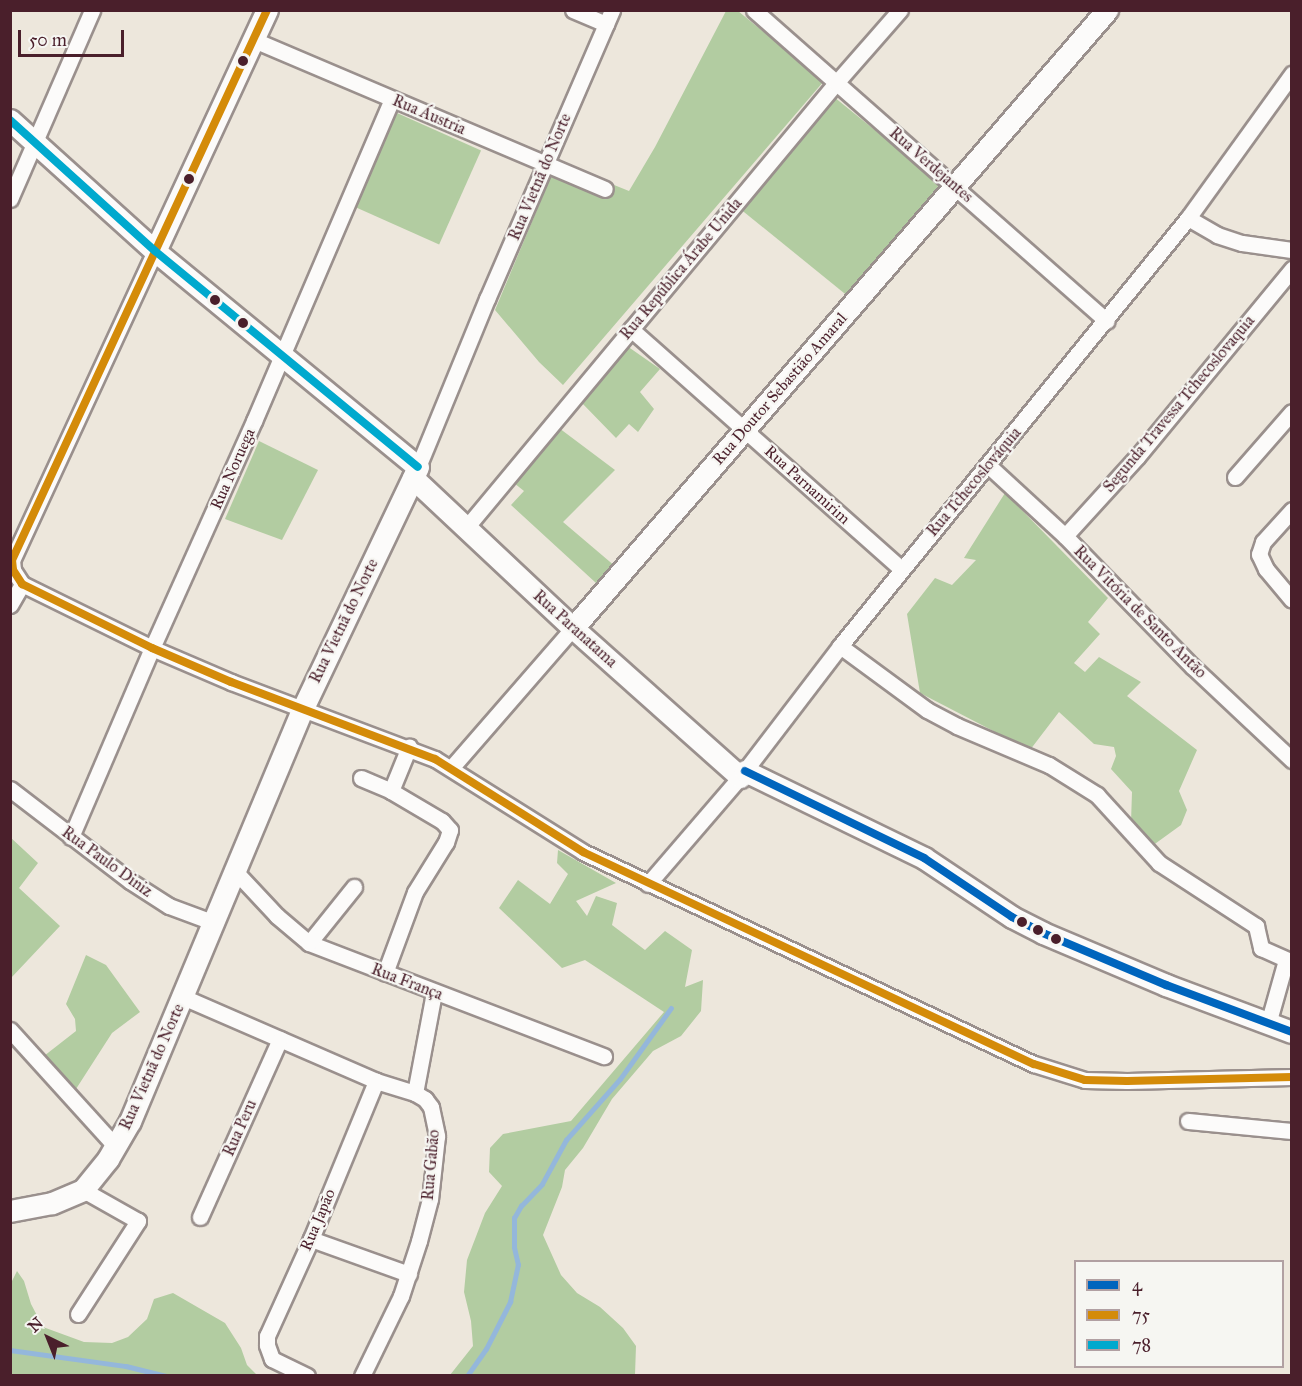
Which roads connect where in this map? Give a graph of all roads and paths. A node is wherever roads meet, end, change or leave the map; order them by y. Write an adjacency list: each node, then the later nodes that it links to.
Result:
1 (92, 10): 13 (street)
2 (267, 10): 8 (street)
3 (573, 10): 7 (street)
4 (754, 10): 10 (street, Rua Verdejantes)
5 (900, 10): 10 (street, Rua República Árabe Unida)
6 (1107, 10): 15 (street, Rua Doutor Sebastião Amaral)
7 (609, 17): 14 (street, Rua Vietnã do Norte)
8 (254, 40): 11 (street, Rua Áustria); 20 (street)
9 (1292, 74): 18 (street, Rua Tchecoslováquia)
10 (836, 83): 15 (street, Rua Verdejantes); 23 (street, Rua República Árabe Unida)
11 (392, 99): 14 (street, Rua Áustria); 24 (street, Rua Noruega)
12 (10, 120): 13 (street, Rua Paranatama)
13 (35, 142): 17 (street); 20 (street, Rua Paranatama)
14 (547, 164): 16 (street, Rua Áustria); 28 (street, Rua Vietnã do Norte)
15 (954, 185): 22 (street, Rua Verdejantes); 26 (street, Rua Doutor Sebastião Amaral)
16 (605, 189)
17 (10, 199)
18 (1188, 218): 19 (street); 22 (street, Rua Tchecoslováquia)
19 (1292, 250)
20 (155, 251): 24 (street, Rua Paranatama); 34 (street)
21 (1292, 269): 32 (street, Segunda Travessa Tchecoslovaquia)
22 (1107, 321): 27 (street, Rua Tchecoslováquia)
23 (631, 329): 26 (street, Rua Parnamirim); 31 (street, Rua República Árabe Unida)
24 (282, 355): 28 (street, Rua Paranatama); 39 (street, Rua Noruega)
25 (1292, 412): 29 (street)
26 (745, 430): 33 (street, Rua Parnamirim); 37 (street, Rua Doutor Sebastião Amaral)
27 (988, 465): 32 (street, Rua Vitória de Santo Antão); 33 (street, Rua Tchecoslováquia)
28 (416, 472): 31 (street, Rua Paranatama); 40 (street, Rua Vietnã do Norte)
29 (1235, 477)
30 (1292, 510): 35 (street)
31 (465, 529): 37 (street, Rua Paranatama)
32 (1065, 536): 42 (street, Rua Vitória de Santo Antão)
33 (901, 569): 38 (street, Rua Tchecoslováquia)
34 (22, 584): 36 (street); 39 (street)
35 (1292, 600)
36 (10, 605)
37 (573, 628): 43 (street, Rua Doutor Sebastião Amaral); 44 (street, Rua Paranatama)
38 (840, 646): 44 (street, Rua Tchecoslováquia); 54 (street)
39 (152, 648): 40 (street); 48 (street, Rua Noruega)
40 (302, 710): 41 (street); 49 (street, Rua Vietnã do Norte)
41 (409, 747): 43 (street); 47 (street)
42 (1292, 760)
43 (452, 767): 50 (street)
44 (743, 774): 50 (street, Rua Tchecoslováquia); 58 (street, Rua Paranatama)
45 (361, 778): 47 (street)
46 (10, 789): 48 (street, Rua Paulo Diniz)
47 (391, 791): 55 (street)
48 (71, 837): 52 (street, Rua Paulo Diniz)
49 (234, 870): 52 (street, Rua Vietnã do Norte); 53 (street, Rua França)
50 (648, 884): 63 (street)
51 (354, 887): 53 (street)
52 (212, 922): 57 (street, Rua Vietnã do Norte)
53 (309, 943): 55 (street, Rua França)
54 (1289, 961): 58 (street)
55 (385, 973): 56 (street, Rua França)
56 (434, 992): 62 (street, Rua França); 65 (street)
57 (183, 997): 61 (street); 68 (street, Rua Vietnã do Norte)
58 (1268, 1023): 60 (street, Rua Paranatama)
59 (10, 1030): 68 (street)
60 (1292, 1032)
61 (280, 1039): 64 (street); 71 (street, Rua Peru)
62 (604, 1056)
63 (1292, 1077)
64 (376, 1080): 65 (street); 72 (street, Rua Japão)
65 (415, 1093): 73 (street, Rua Gabão)
66 (1188, 1121): 67 (street)
67 (1292, 1131)
68 (116, 1147): 69 (street, Rua Vietnã do Norte)
69 (83, 1190): 70 (street, Rua Vietnã do Norte); 74 (street)
70 (10, 1211)
71 (200, 1216)
72 (311, 1239): 73 (street); 75 (street, Rua Japão)
73 (409, 1274): 76 (street, Rua Gabão)
74 (78, 1314)
75 (307, 1376)
76 (362, 1376)

